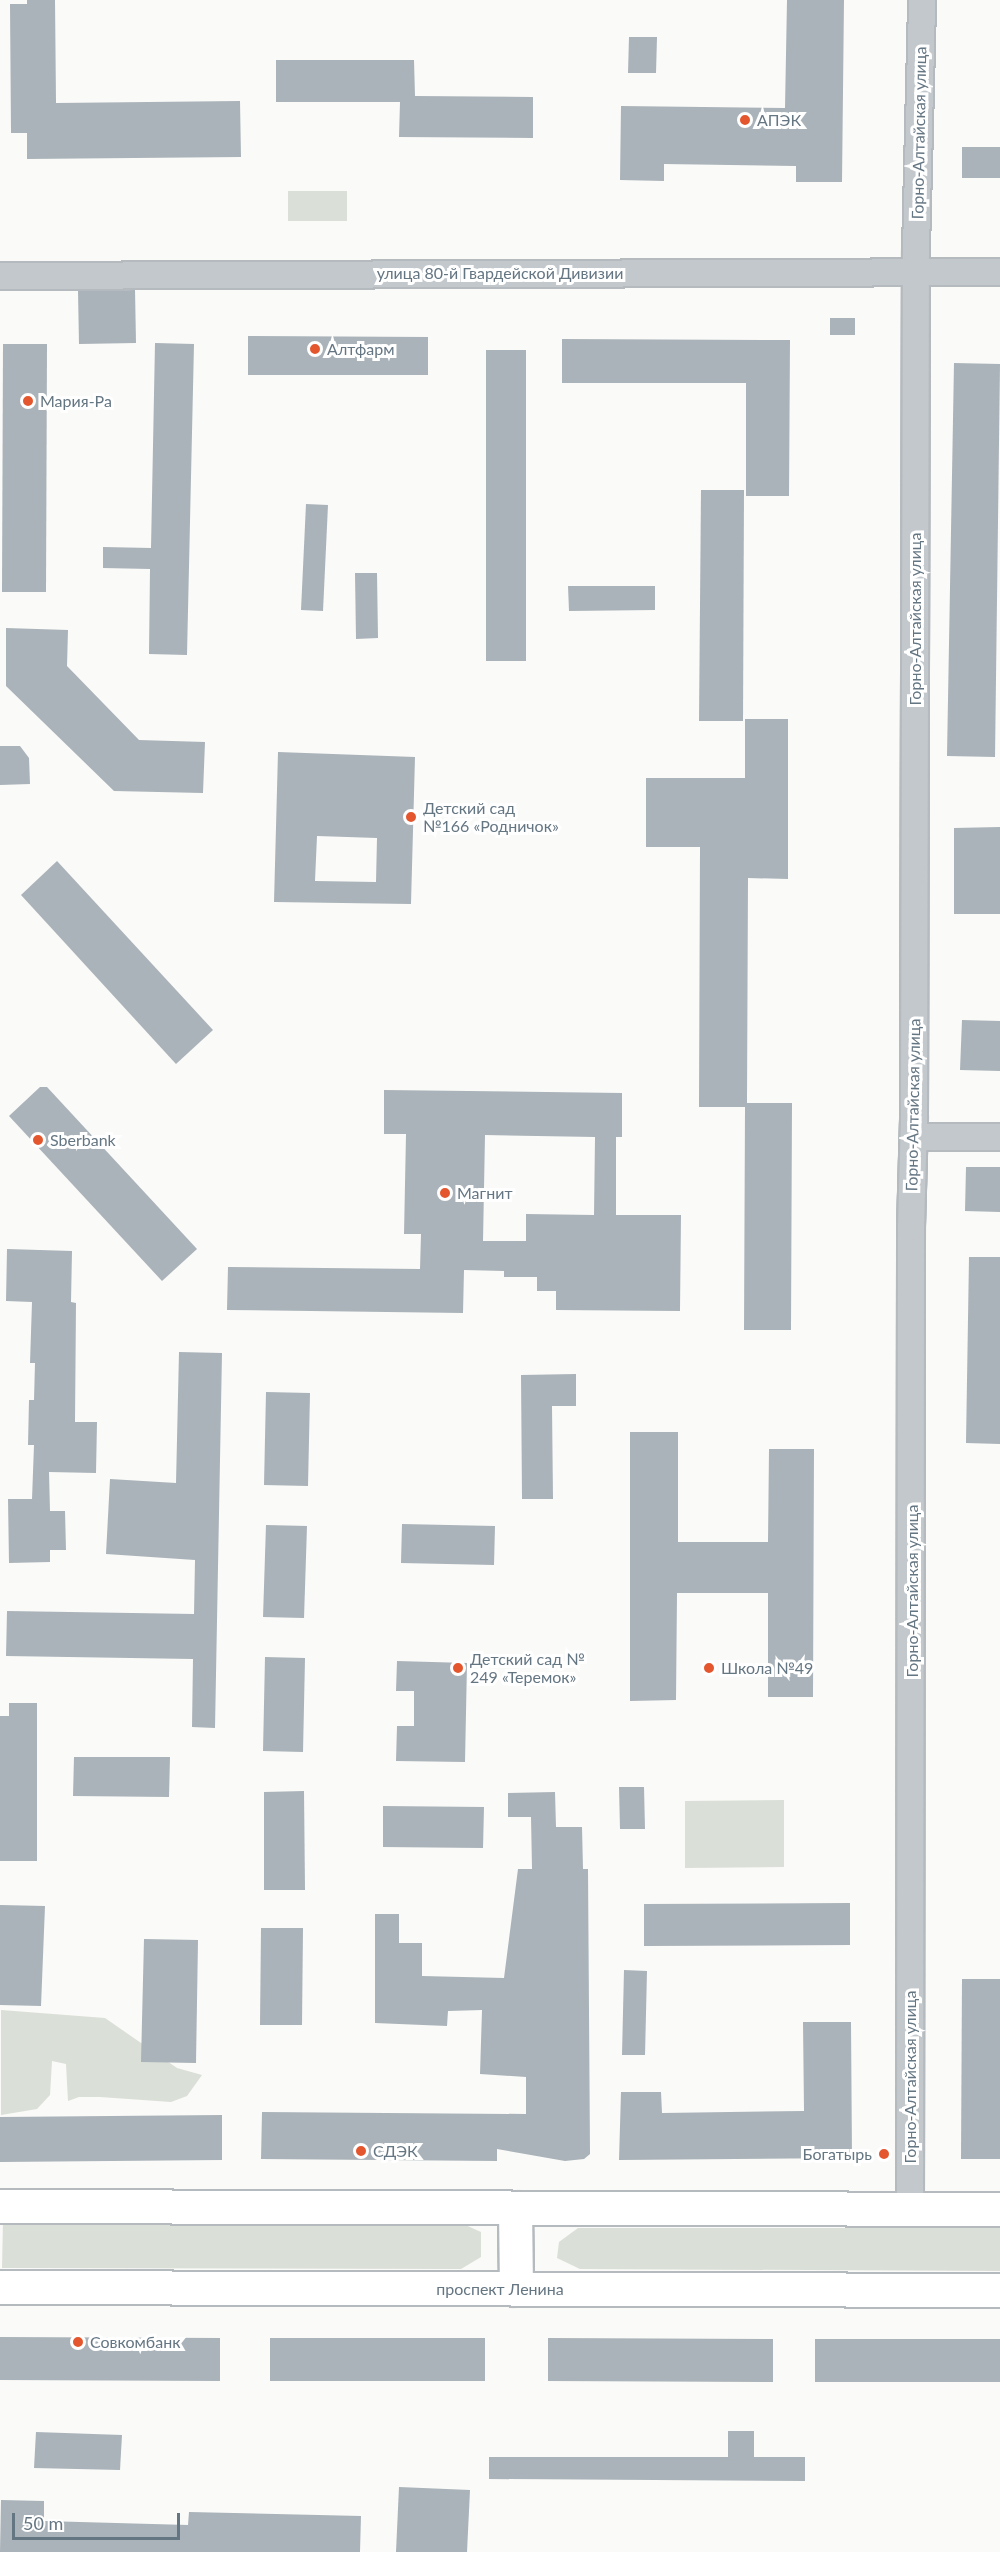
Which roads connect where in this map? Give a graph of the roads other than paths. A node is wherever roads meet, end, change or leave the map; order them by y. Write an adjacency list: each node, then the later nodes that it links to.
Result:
1 (922, 0): 2 (street, Горно-Алтайская улица)
2 (916, 271): 3 (street, улица 80-й Гвардейской Дивизии); 4 (street, улица 80-й Гвардейской Дивизии); 5 (street, Горно-Алтайская улица)
3 (1000, 272)
4 (0, 276)
5 (914, 1137): 6 (street); 9 (street, Горно-Алтайская улица)
6 (1000, 1137)
7 (0, 2206): 8 (main road)
8 (515, 2208): 9 (main road); 12 (main road)
9 (910, 2209): 10 (main road)
10 (1000, 2209)
11 (0, 2287): 12 (main road, проспект Ленина)
12 (516, 2289): 13 (main road, проспект Ленина)
13 (1000, 2290)

